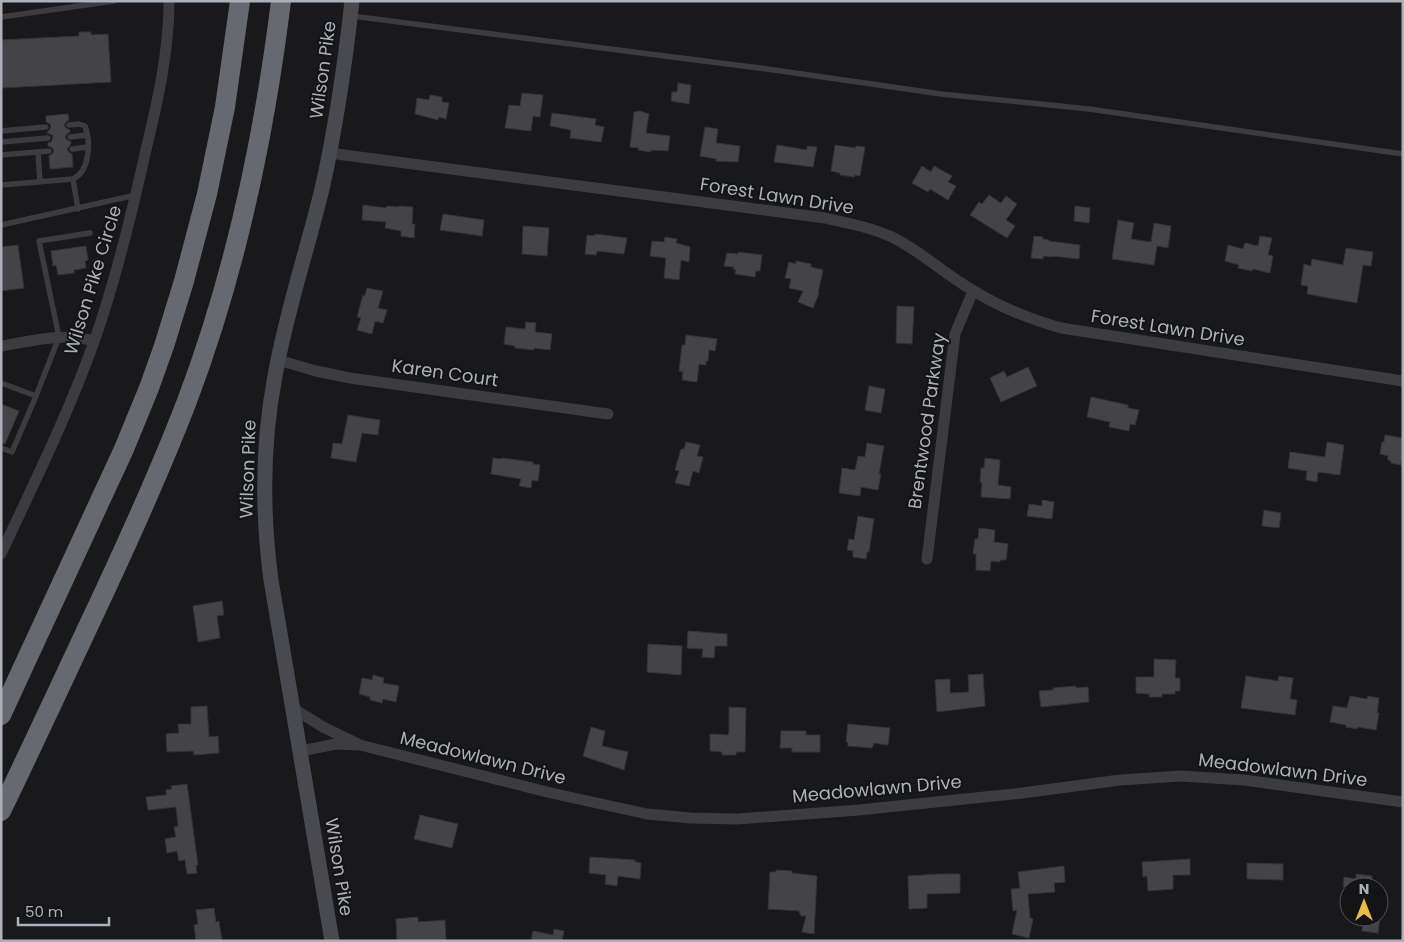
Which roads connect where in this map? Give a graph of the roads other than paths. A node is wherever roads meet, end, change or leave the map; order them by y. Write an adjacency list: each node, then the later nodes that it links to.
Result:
1 (114, 1): 6 (lane)
2 (168, 1): 24 (street, Wilson Pike Circle)
3 (240, 1): 41 (highway)
4 (281, 1): 45 (highway)
5 (351, 8): 18 (main road, Wilson Pike); 19 (lane)
6 (1, 16)
7 (69, 125): 10 (lane)
8 (46, 127): 9 (lane)
9 (1, 130)
10 (87, 135): 11 (lane); 14 (lane)
11 (70, 136)
12 (48, 138): 13 (lane)
13 (1, 142)
14 (88, 148): 15 (lane); 21 (lane)
15 (72, 149)
16 (49, 151): 17 (lane)
17 (38, 152): 20 (lane); 22 (lane)
18 (329, 153): 28 (street, Forest Lawn Drive); 32 (main road, Wilson Pike)
19 (1403, 154)
20 (1, 155)
21 (73, 179): 22 (lane); 25 (lane)
22 (40, 182): 23 (lane)
23 (1, 186)
24 (136, 196): 25 (lane); 30 (street, Wilson Pike Circle)
25 (78, 209): 26 (lane)
26 (1, 225)
27 (90, 233): 29 (lane)
28 (973, 291): 33 (street, Forest Lawn Drive); 39 (street, Brentwood Parkway)
29 (59, 337): 30 (street); 31 (street); 35 (lane)
30 (94, 340): 38 (street, Wilson Pike Circle)
31 (1, 346)
32 (278, 360): 36 (street, Karen Court); 40 (main road, Wilson Pike)
33 (1403, 381)
34 (1, 384): 35 (lane)
35 (36, 396): 37 (lane)
36 (608, 414)
37 (1, 448)
38 (1, 554)
39 (927, 559)
40 (294, 709): 42 (street, Meadowlawn Drive); 43 (main road, Wilson Pike)
41 (1, 715)
42 (360, 745): 43 (street, Meadowlawn Drive); 44 (street, Meadowlawn Drive)
43 (301, 751): 46 (main road, Wilson Pike)
44 (1403, 802)
45 (1, 811)
46 (332, 941)

